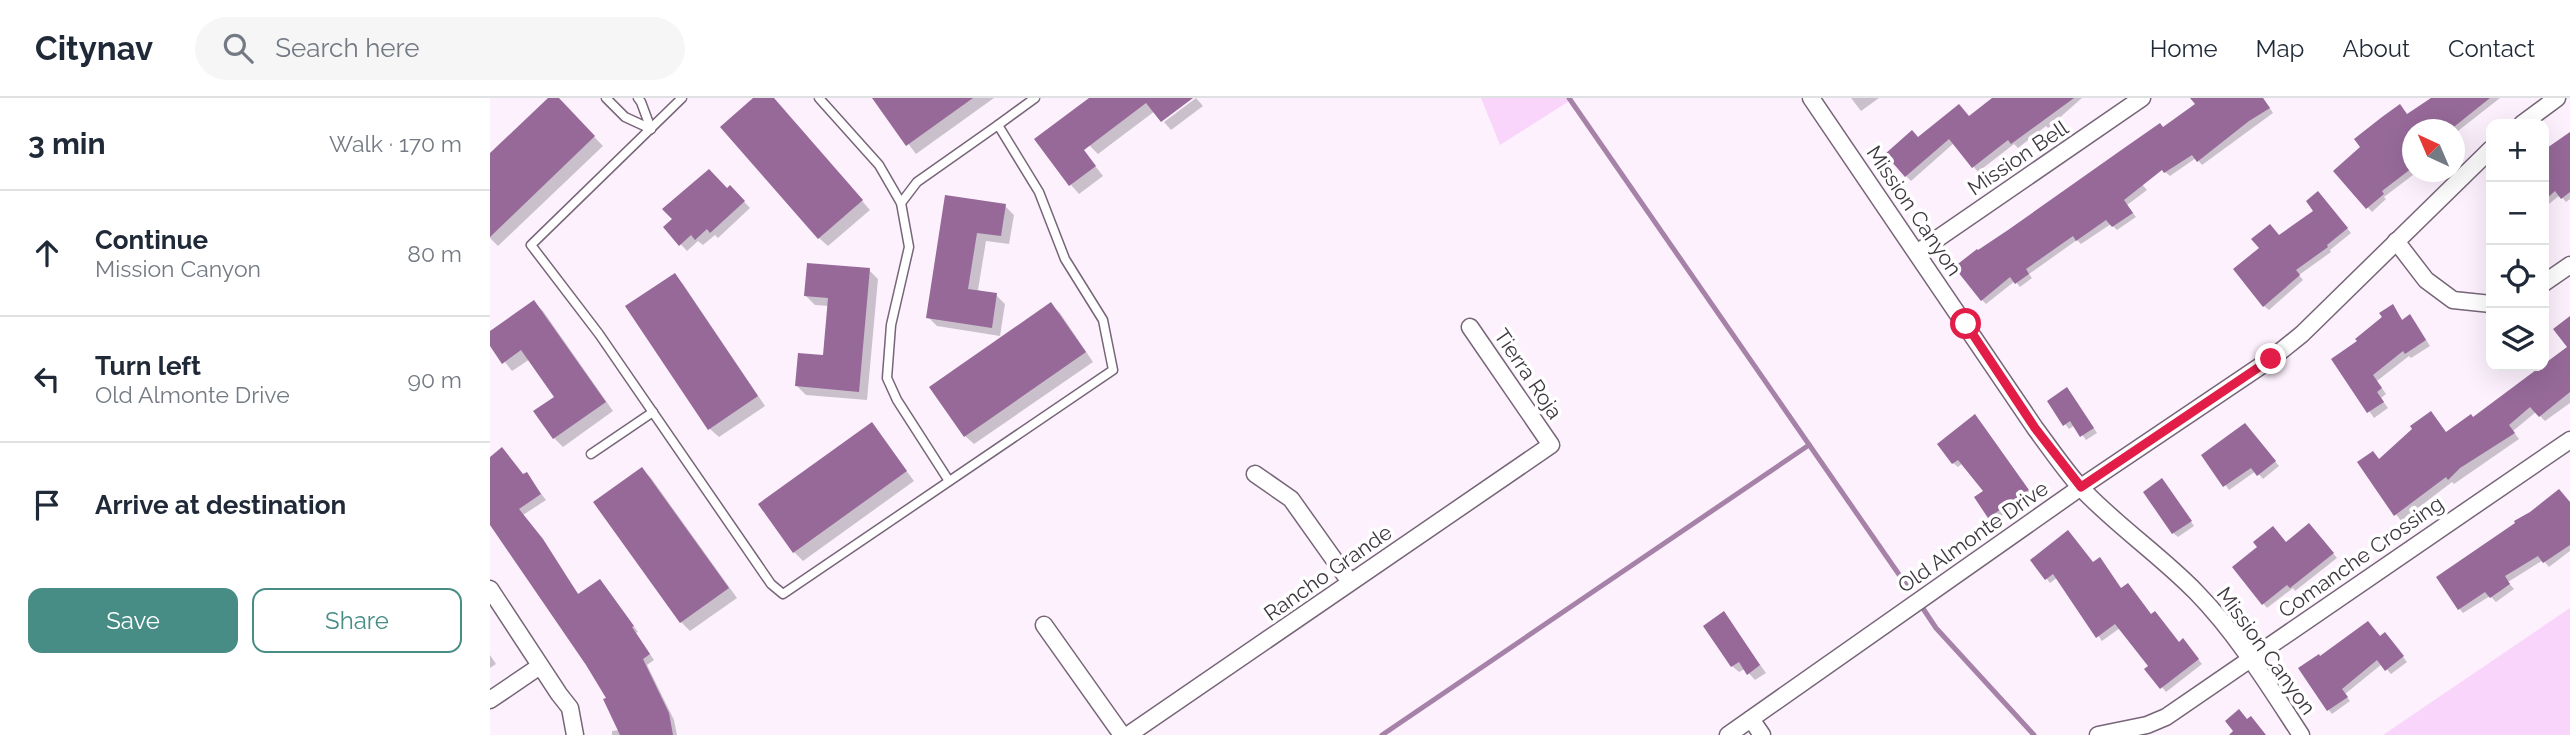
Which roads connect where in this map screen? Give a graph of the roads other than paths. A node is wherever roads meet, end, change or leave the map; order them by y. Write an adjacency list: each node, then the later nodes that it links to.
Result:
1 (606, 98): 11 (lane)
2 (638, 98): 11 (lane)
3 (682, 98): 11 (lane)
4 (819, 98): 13 (lane)
5 (1035, 98): 10 (lane)
6 (1811, 98): 15 (street, Mission Canyon)
7 (2142, 98): 15 (street, Mission Bell)
8 (2557, 98): 9 (street)
9 (2529, 119)
10 (998, 125): 13 (lane); 25 (lane)
11 (651, 130): 20 (lane)
12 (2486, 154): 14 (street, Old Almonte Drive)
13 (901, 203): 25 (lane)
14 (2396, 241): 18 (street); 26 (street, Old Almonte Drive)
15 (1917, 252): 26 (street, Mission Canyon)
16 (2570, 265): 17 (street)
17 (2549, 280)
18 (2486, 303)
19 (1470, 327): 22 (street, Tierra Roja)
20 (653, 412): 23 (lane); 25 (lane)
21 (2570, 440): 30 (street, Comanche Crossing)
22 (1551, 445): 27 (street, Rancho Grande)
23 (592, 454)
24 (1255, 474): 27 (street)
25 (949, 481)
26 (2081, 487): 30 (street, Mission Canyon); 33 (street, Old Almonte Drive)
27 (1350, 582): 36 (street, Rancho Grande)
28 (490, 589): 31 (street)
29 (1044, 625): 35 (street)
30 (2250, 660): 39 (street, Comanche Crossing); 40 (street, Mission Canyon)
31 (540, 666): 32 (street); 34 (street)
32 (490, 700)
33 (1751, 719): 37 (street, Old Almonte Drive); 38 (street)
34 (575, 735)
35 (1122, 735)
36 (1128, 735)
37 (1728, 735)
38 (1762, 735)
39 (2098, 735)
40 (2301, 735)

